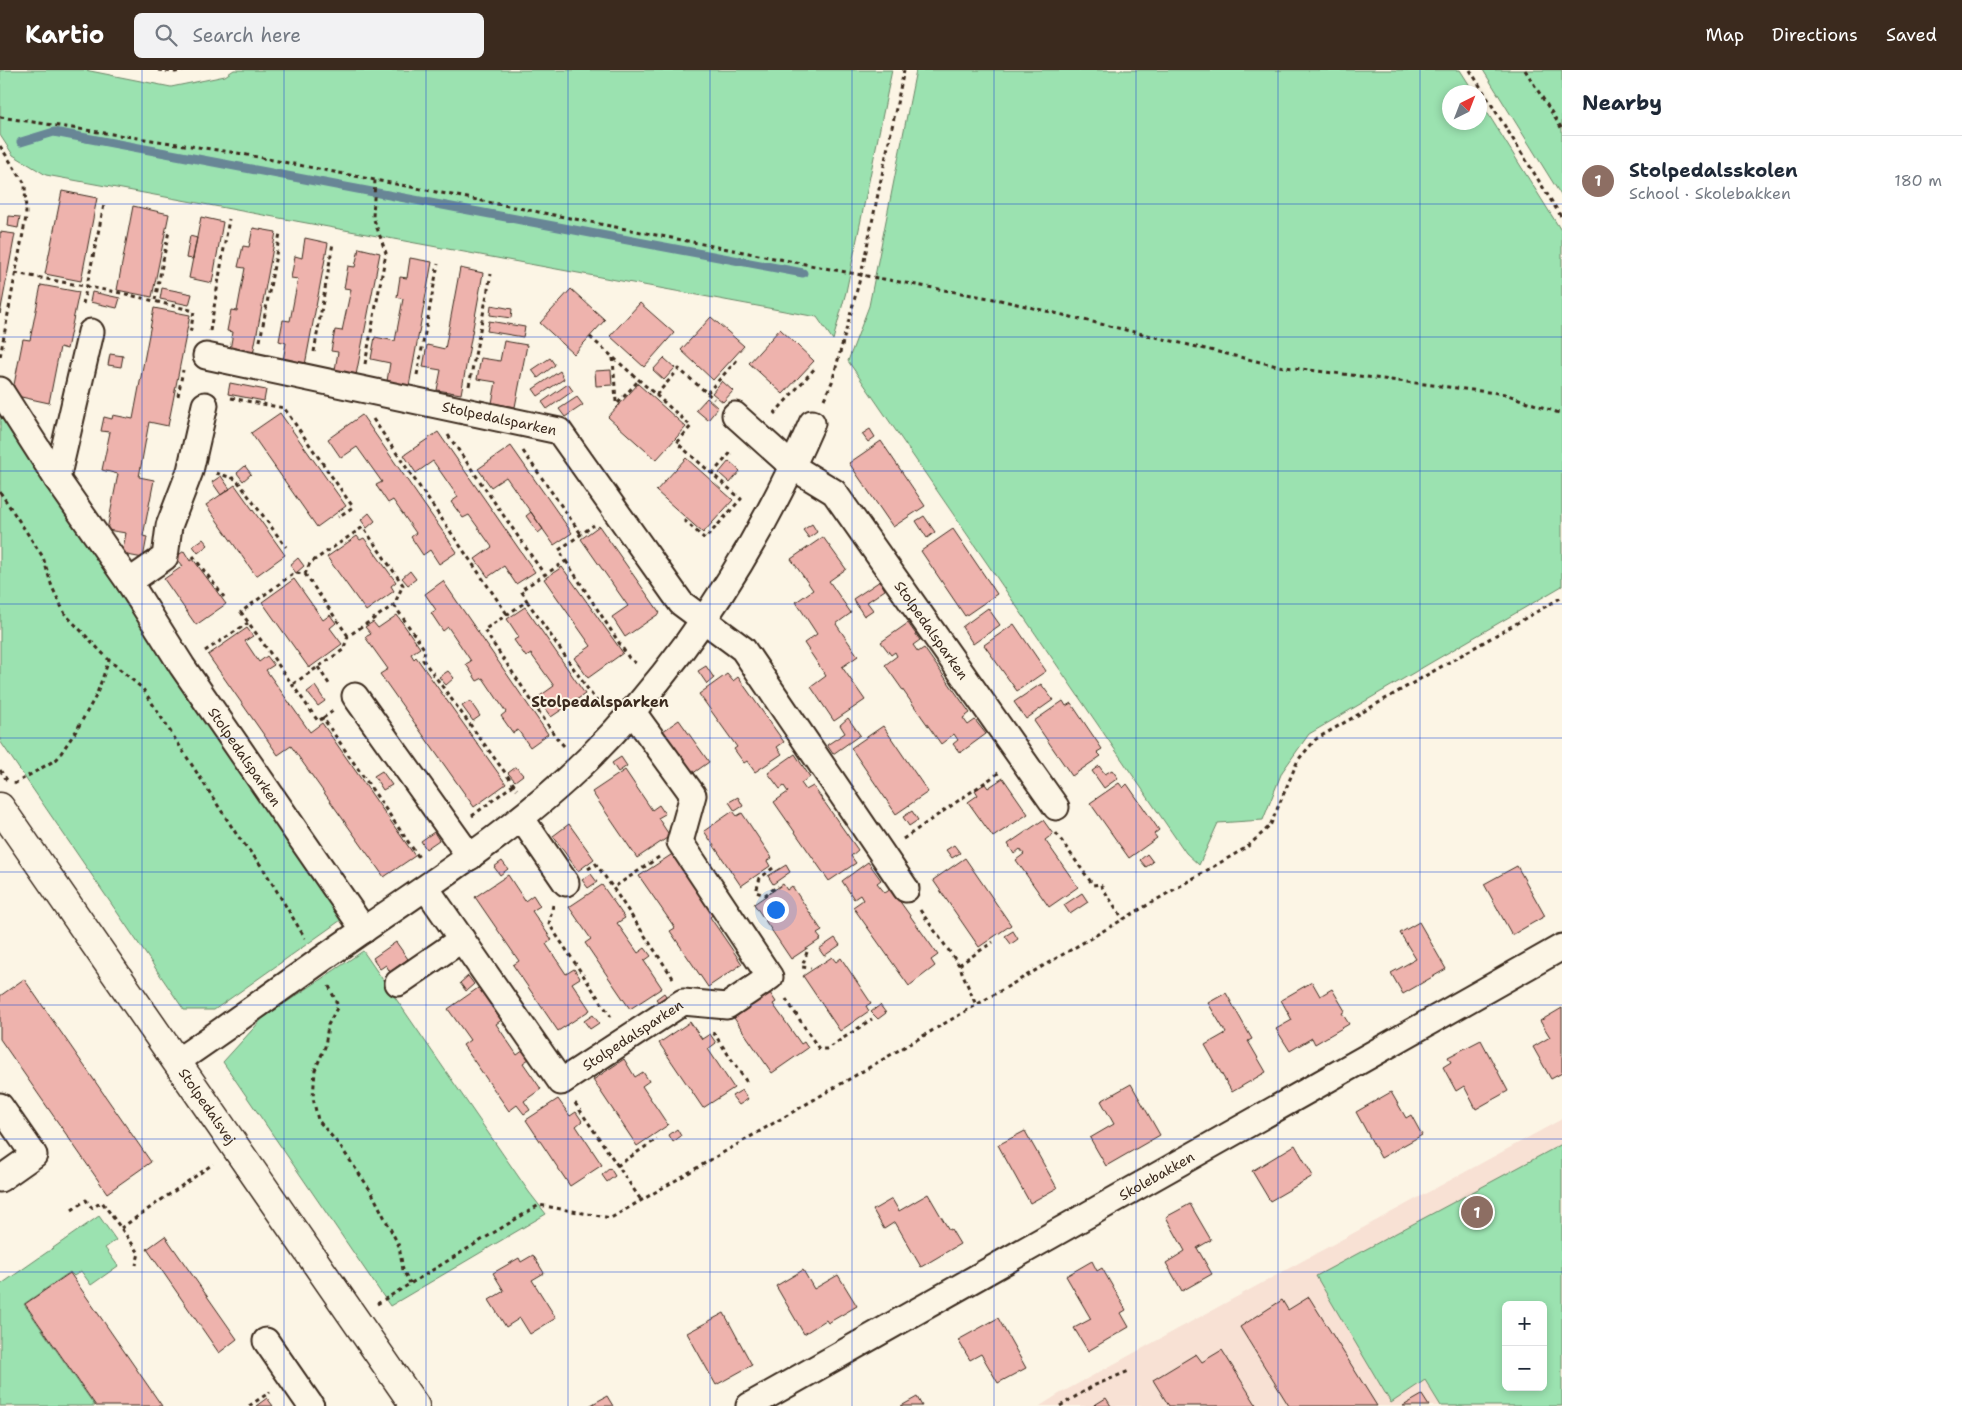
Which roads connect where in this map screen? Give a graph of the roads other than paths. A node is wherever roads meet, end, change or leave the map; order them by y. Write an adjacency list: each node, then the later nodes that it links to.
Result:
1 (91, 332): 8 (street)
2 (206, 356): 10 (street, Stolpedalsparken)
3 (0, 390): 8 (street, Stolpedalsparken)
4 (205, 405): 9 (street)
5 (735, 415): 7 (street, Stolpedalsparken)
6 (812, 423): 7 (street)
7 (793, 467): 10 (street); 15 (street, Stolpedalsparken)
8 (57, 479): 9 (street, Stolpedalsparken)
9 (128, 582): 20 (street, Stolpedalsparken)
10 (705, 620): 12 (street); 19 (street, Stolpedalsparken)
11 (355, 696): 16 (street)
12 (632, 711): 14 (street); 21 (street, Stolpedalsparken)
13 (6, 796): 24 (street, Stolpedalsvej)
14 (522, 819): 16 (street); 17 (street)
15 (1055, 819)
16 (470, 857): 18 (street)
17 (569, 884)
18 (426, 888): 20 (street); 21 (street)
19 (906, 889)
20 (364, 930): 24 (street)
21 (462, 939): 23 (street)
22 (1562, 947): 30 (street, Skolebakken)
23 (398, 983)
24 (176, 1062): 29 (street, Stolpedalsvej)
25 (0, 1106): 26 (street)
26 (0, 1179)
27 (266, 1341): 28 (street)
28 (311, 1406)
29 (415, 1406)
30 (749, 1406)

